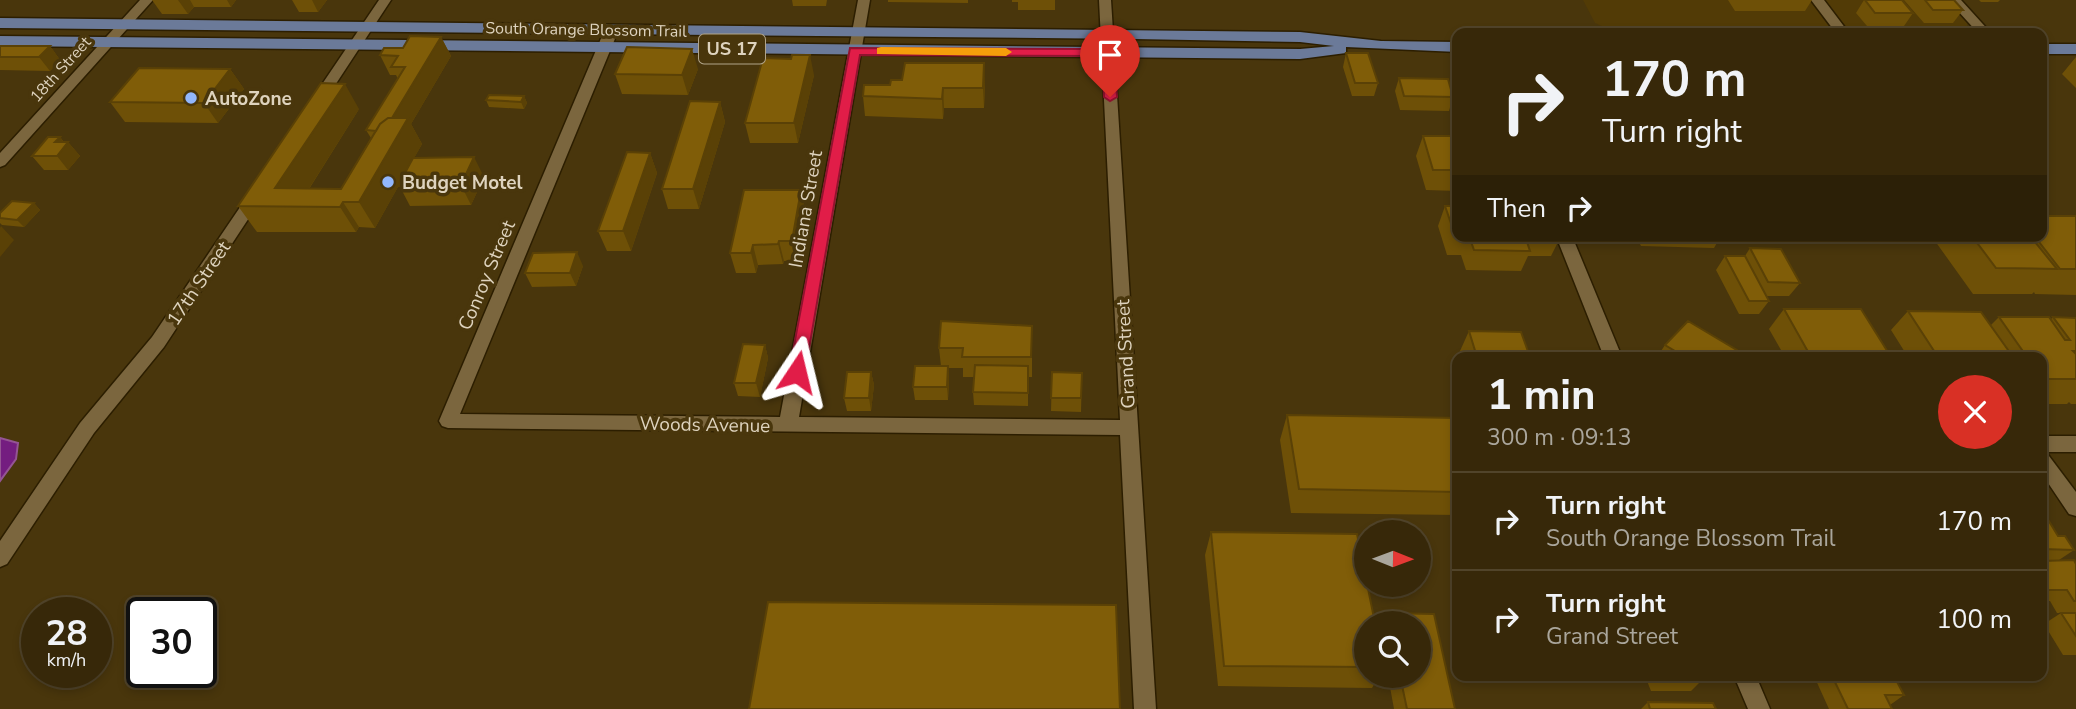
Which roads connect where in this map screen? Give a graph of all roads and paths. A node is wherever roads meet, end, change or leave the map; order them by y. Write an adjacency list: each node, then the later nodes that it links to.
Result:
1 (147, 0): 8 (street, 18th Street)
2 (385, 0): 9 (street)
3 (864, 0): 13 (street, Indiana Street)
4 (1105, 0): 14 (street, Grand Street)
5 (1817, 0): 10 (street)
6 (1954, 0): 11 (street)
7 (0, 23): 8 (main road, South Orange Blossom Trail / US 17)
8 (126, 24): 9 (main road, South Orange Blossom Trail / US 17); 16 (street, 18th Street)
9 (367, 27): 12 (main road, South Orange Blossom Trail / US 17); 17 (street)
10 (1839, 28)
11 (1980, 28)
12 (611, 29): 13 (main road, South Orange Blossom Trail / US 17); 19 (street, Conroy Street)
13 (858, 32): 14 (main road, South Orange Blossom Trail / US 17); 23 (street, Indiana Street)
14 (1107, 34): 18 (main road, South Orange Blossom Trail / US 17); 24 (street, Grand Street)
15 (0, 41): 16 (main road, South Orange Blossom Trail / US 17)
16 (109, 41): 17 (main road, South Orange Blossom Trail / US 17); 26 (street, 18th Street)
17 (356, 44): 19 (main road, South Orange Blossom Trail / US 17); 25 (street)
18 (1381, 46): 20 (main road, South Orange Blossom Trail / US 17); 24 (main road, South Orange Blossom Trail / US 17)
19 (604, 47): 23 (main road, South Orange Blossom Trail / US 17); 30 (street, Conroy Street)
20 (1452, 47)
21 (2047, 49): 22 (main road)
22 (2076, 49)
23 (855, 51): 24 (main road, South Orange Blossom Trail / US 17); 31 (street, Indiana Street)
24 (1108, 52): 32 (street, Grand Street)
25 (309, 114)
26 (0, 162)
27 (265, 181): 37 (street, 17th Street)
28 (1566, 242): 29 (street)
29 (1611, 352)
30 (448, 421): 31 (street, Woods Avenue)
31 (788, 425): 32 (street, Woods Avenue)
32 (1129, 428): 39 (street, Grand Street)
33 (2047, 444): 34 (street)
34 (2076, 444)
35 (2047, 465): 36 (street)
36 (2076, 508)
37 (0, 558)
38 (1747, 681): 40 (street)
39 (1145, 709)
40 (1759, 709)

